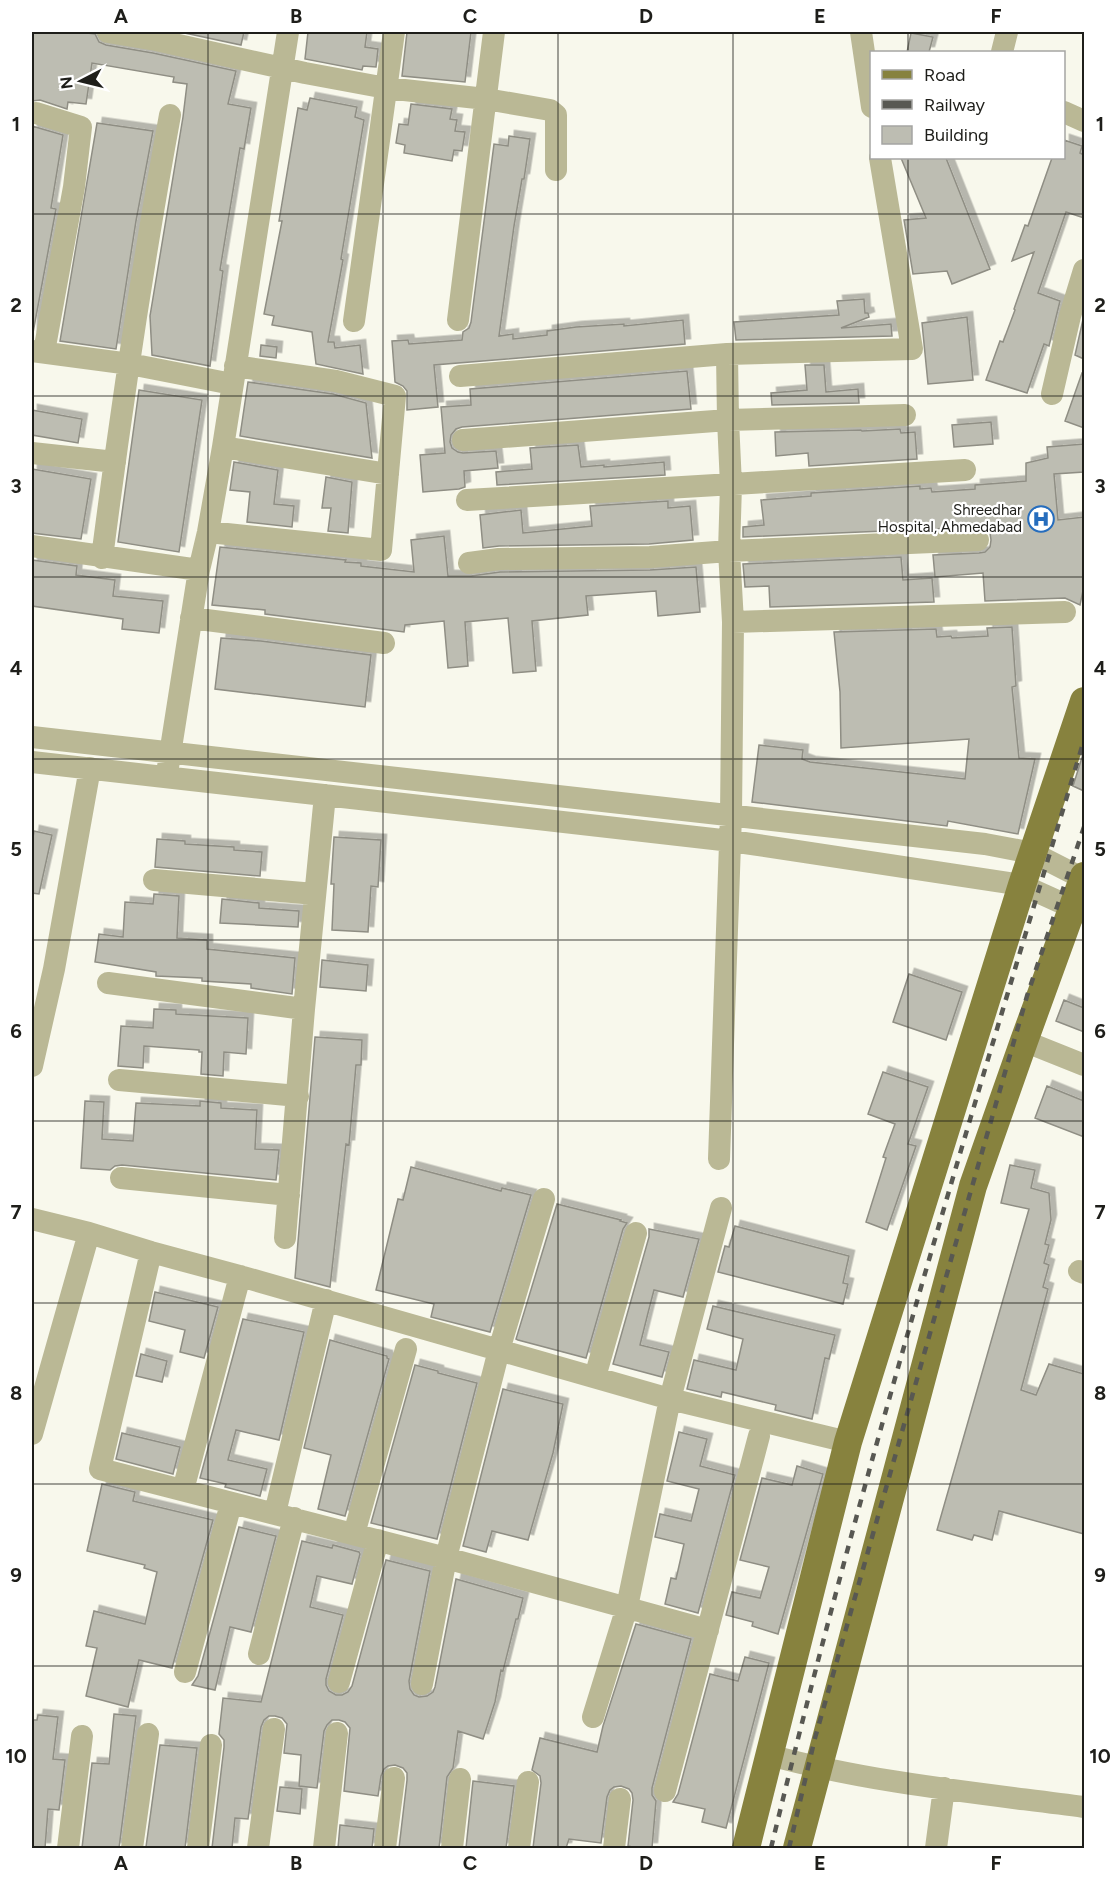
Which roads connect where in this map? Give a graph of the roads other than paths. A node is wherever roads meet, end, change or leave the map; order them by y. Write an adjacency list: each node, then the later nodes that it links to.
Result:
1 (108, 32): 8 (street)
2 (288, 32): 8 (street)
3 (394, 32): 9 (street)
4 (494, 32): 11 (street)
5 (861, 32): 10 (street)
6 (1007, 32): 7 (street)
7 (1002, 51)
8 (283, 68): 9 (street); 24 (street)
9 (386, 88): 11 (street); 20 (street)
10 (870, 93)
11 (486, 99): 17 (street); 19 (street)
12 (1065, 112): 15 (street)
13 (36, 113): 21 (street)
14 (170, 115): 23 (street)
15 (1084, 121)
16 (880, 159): 22 (street)
17 (556, 170)
18 (1084, 270): 26 (street)
19 (458, 320)
20 (354, 321)
21 (38, 352): 23 (street)
22 (727, 354): 25 (street); 28 (street)
23 (130, 364): 24 (street); 32 (street)
24 (234, 375): 30 (street); 34 (street)
25 (460, 376)
26 (1052, 394)
27 (905, 415): 28 (street)
28 (728, 420): 29 (street); 35 (street)
29 (463, 440)
30 (223, 447): 34 (street); 37 (street)
31 (32, 453): 32 (street)
32 (115, 462): 41 (street)
33 (964, 470): 35 (street)
34 (388, 474): 37 (street)
35 (731, 486): 36 (street); 40 (street)
36 (467, 500)
37 (208, 532): 43 (street)
38 (978, 540): 40 (street)
39 (32, 546): 41 (street)
40 (729, 551): 42 (street); 46 (street)
41 (102, 558): 43 (street)
42 (469, 563)
43 (199, 570): 45 (street)
44 (1065, 612): 46 (street)
45 (191, 618): 47 (street); 50 (street)
46 (733, 622): 55 (street)
47 (384, 643)
48 (1084, 701): 57 (main road)
49 (32, 737): 50 (street)
50 (170, 752): 53 (street); 55 (street)
51 (32, 762): 52 (street)
52 (90, 768): 53 (street); 67 (street)
53 (167, 776): 54 (street)
54 (325, 795): 56 (street); 61 (street)
55 (731, 815): 56 (street); 57 (street)
56 (731, 841): 60 (street); 70 (street)
57 (1033, 854): 58 (street); 60 (main road)
58 (1084, 878): 62 (main road)
59 (153, 880): 61 (street)
60 (1022, 885): 62 (street); 88 (main road)
61 (315, 894): 64 (street)
62 (1079, 910): 65 (main road)
63 (108, 983): 64 (street)
64 (304, 1009): 69 (street)
65 (1024, 1041): 66 (street); 108 (main road)
66 (1084, 1065)
67 (32, 1066)
68 (119, 1080): 69 (street)
69 (298, 1096): 72 (street)
70 (719, 1159)
71 (121, 1178): 72 (street)
72 (289, 1195): 78 (street)
73 (544, 1199): 83 (street)
74 (721, 1208): 85 (street)
75 (32, 1219): 76 (street)
76 (89, 1233): 79 (street); 86 (street)
77 (636, 1233): 84 (street)
78 (285, 1238)
79 (151, 1252): 80 (street); 89 (street)
80 (240, 1276): 81 (street); 89 (street)
81 (326, 1300): 83 (street); 91 (street)
82 (406, 1349): 92 (street)
83 (499, 1350): 84 (street); 94 (street)
84 (595, 1377): 85 (street)
85 (670, 1398): 88 (street); 95 (street)
86 (32, 1434)
87 (759, 1436): 96 (street)
88 (848, 1442): 107 (main road)
89 (183, 1490): 90 (street)
90 (231, 1504): 91 (street); 98 (street)
91 (285, 1516): 92 (street); 97 (street)
92 (354, 1534): 93 (street)
93 (378, 1540): 94 (street); 99 (street)
94 (446, 1557): 95 (street); 100 (street)
95 (627, 1607): 96 (street); 101 (street)
96 (708, 1630): 113 (street)
97 (259, 1654)
98 (185, 1672)
99 (339, 1682)
100 (422, 1684)
101 (593, 1717)
102 (274, 1729): 119 (street)
103 (337, 1732): 120 (street)
104 (148, 1734): 117 (street)
105 (82, 1736): 116 (street)
106 (211, 1745): 118 (street)
107 (770, 1755): 108 (street); 125 (main road)
108 (817, 1768): 112 (street); 126 (main road)
109 (394, 1778): 121 (street)
110 (460, 1779): 122 (street)
111 (528, 1782): 123 (street)
112 (944, 1788): 115 (street); 127 (street)
113 (665, 1791)
114 (620, 1799): 124 (street)
115 (1084, 1808)
116 (69, 1848)
117 (132, 1848)
118 (198, 1848)
119 (258, 1848)
120 (324, 1848)
121 (385, 1848)
122 (452, 1848)
123 (519, 1848)
124 (614, 1848)
125 (746, 1848)
126 (797, 1848)
127 (936, 1848)

